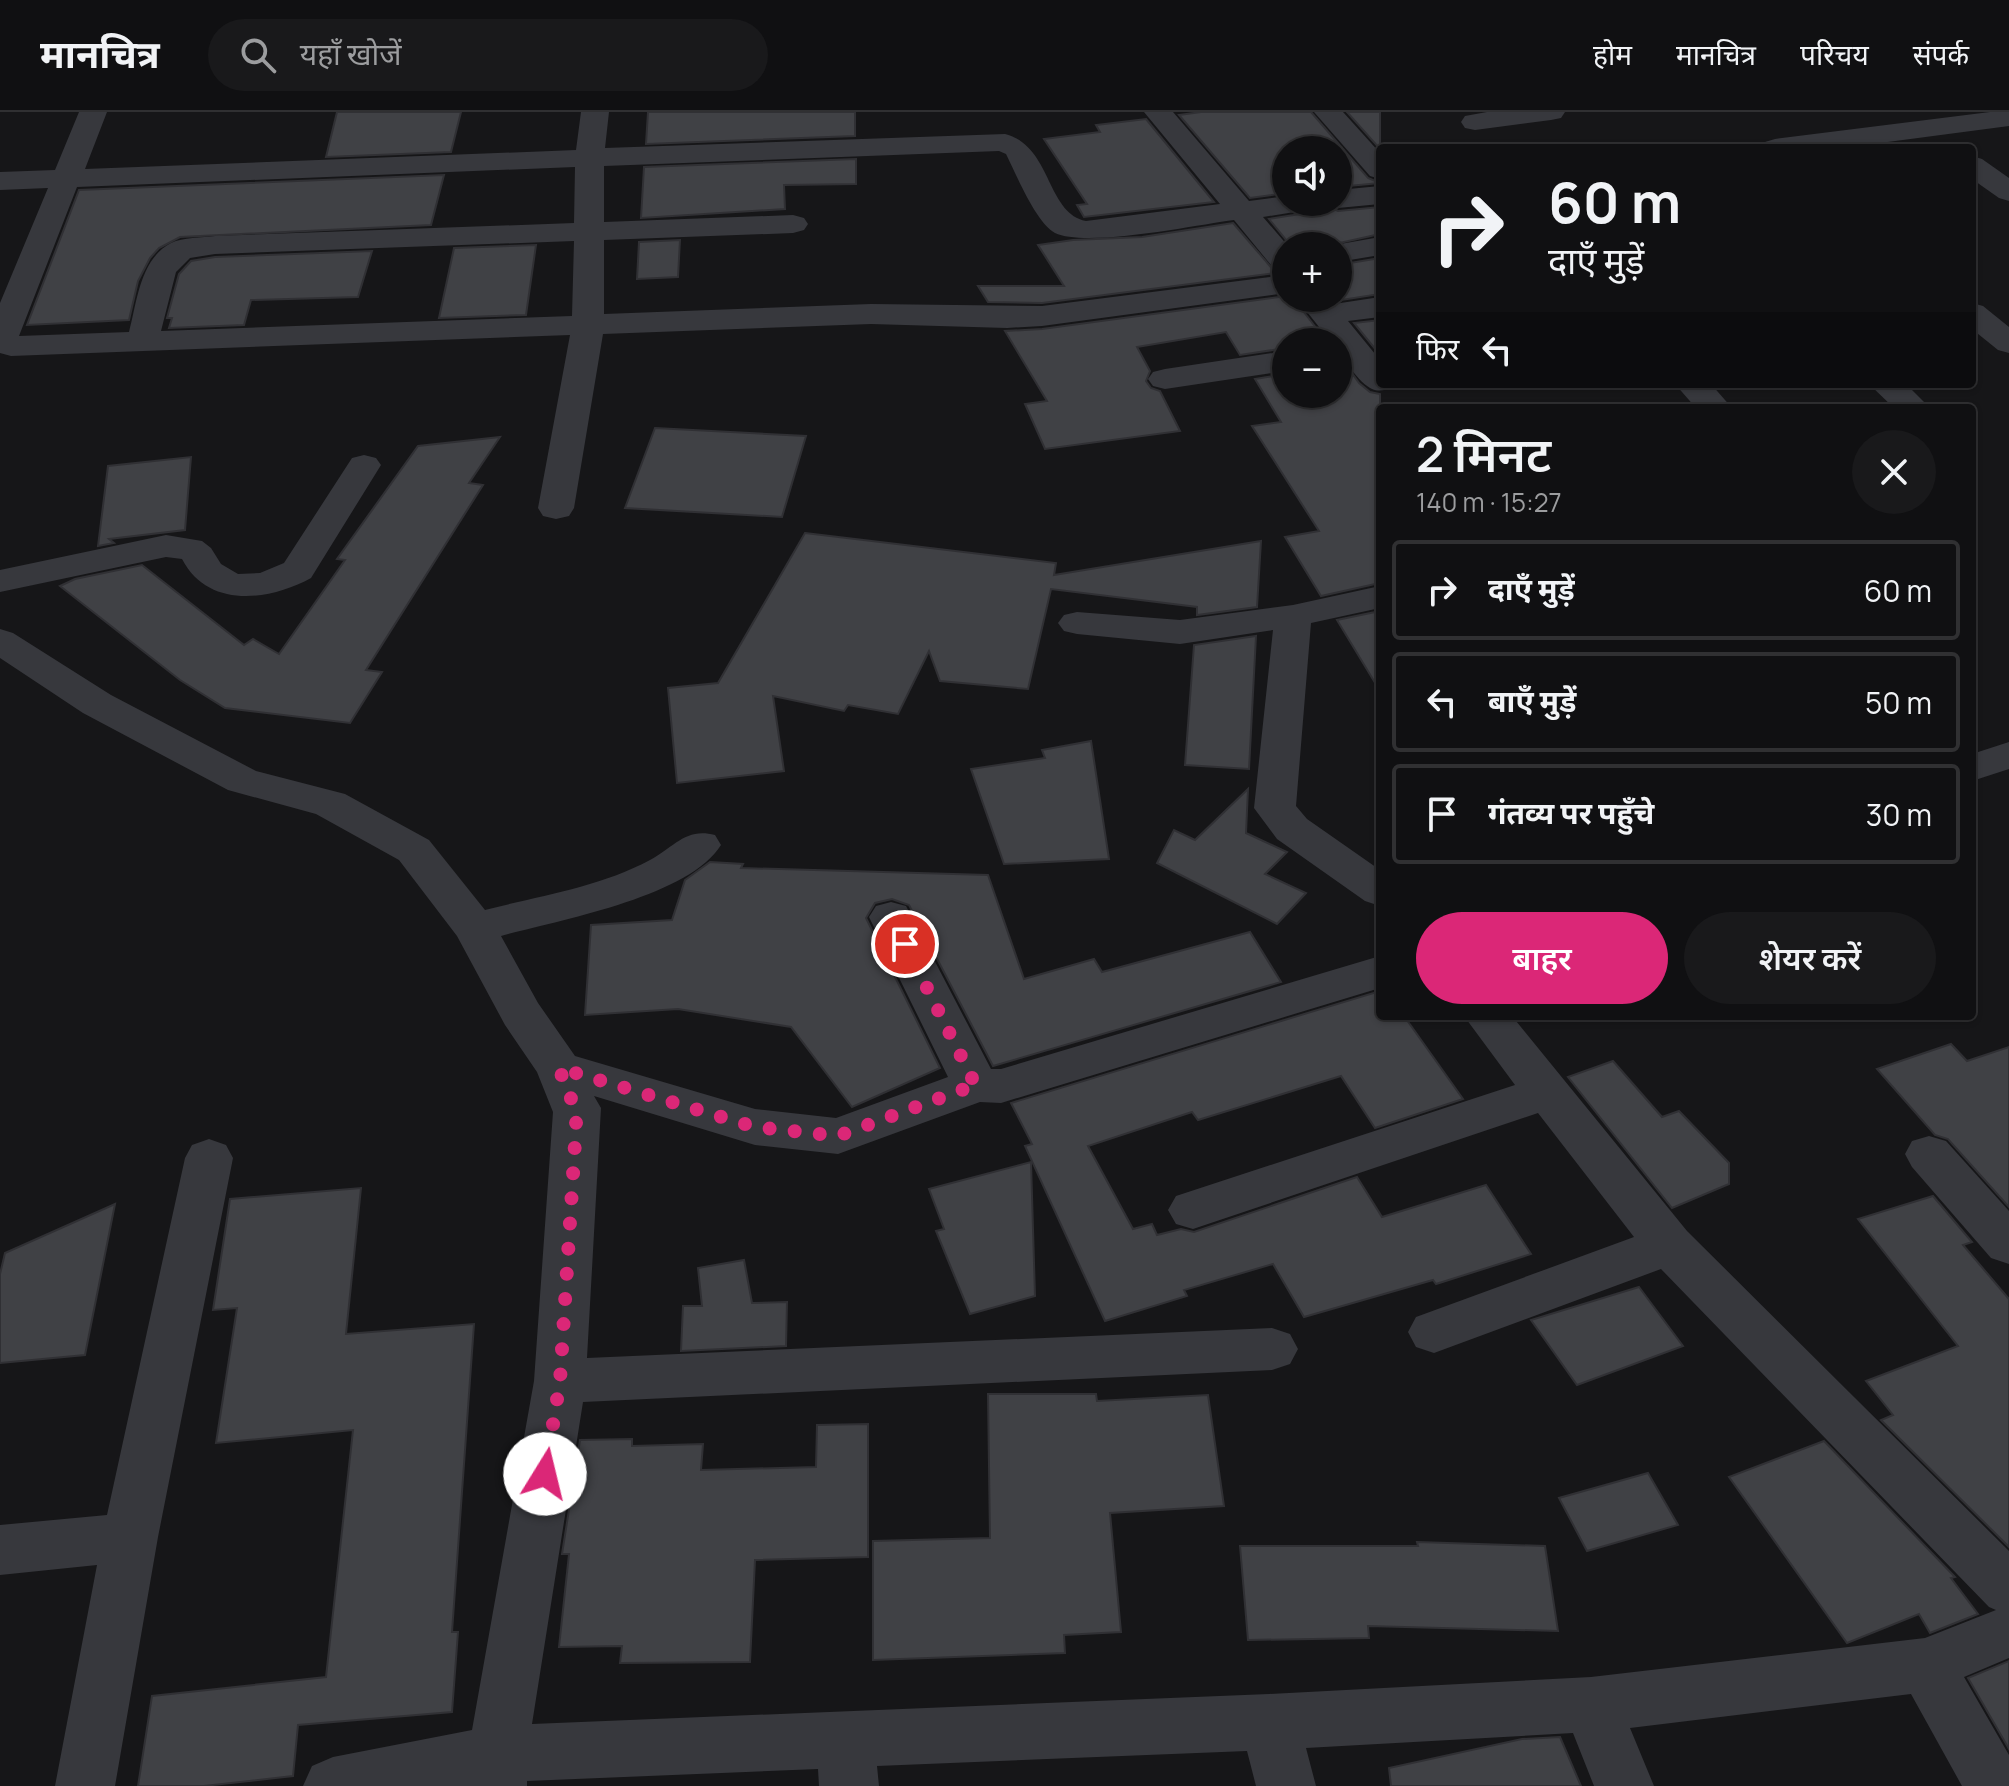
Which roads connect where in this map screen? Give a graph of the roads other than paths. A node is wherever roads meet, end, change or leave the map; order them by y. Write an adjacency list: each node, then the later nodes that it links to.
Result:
1 (93, 112): 15 (street)
2 (595, 112): 12 (street)
3 (1158, 112): 21 (street)
4 (1328, 112): 13 (street)
5 (1551, 112): 6 (street)
6 (1470, 117): 9 (street)
7 (2009, 118): 8 (street)
8 (1924, 129): 10 (street); 11 (street)
9 (1497, 144)
10 (1806, 144)
11 (1944, 144)
12 (590, 157): 15 (street); 21 (street); 23 (street)
13 (1376, 166)
14 (1976, 168): 17 (street)
15 (68, 179): 16 (street); 33 (street)
16 (0, 181)
17 (2009, 192)
18 (1376, 195): 19 (street)
19 (1352, 198)
20 (1272, 206): 21 (street)
21 (1239, 209): 25 (street)
22 (793, 224): 23 (street)
23 (588, 230): 32 (street); 33 (street)
24 (1376, 247): 26 (street)
25 (1272, 250)
26 (1352, 251)
27 (1272, 270): 32 (street)
28 (1352, 307): 29 (street)
29 (1376, 307)
30 (1323, 312): 36 (street)
31 (1976, 316): 34 (street)
32 (588, 326): 33 (street); 43 (street)
33 (142, 342)
34 (2009, 343)
35 (1272, 363): 37 (street)
36 (1368, 369)
37 (1165, 379)
38 (1383, 388): 40 (street)
39 (1696, 388): 41 (street)
40 (1395, 404)
41 (1711, 404)
42 (364, 465): 44 (street)
43 (556, 508)
44 (15, 579)
45 (1376, 598): 46 (street)
46 (1293, 616): 47 (street); 52 (street)
47 (1077, 623)
48 (0, 641): 54 (street)
49 (2009, 755): 50 (street)
50 (1976, 767)
51 (700, 845): 54 (street)
52 (1376, 888)
53 (891, 917): 58 (street)
54 (475, 928): 57 (street)
55 (1376, 973): 58 (street)
56 (1490, 1020): 59 (street)
57 (559, 1068): 58 (street); 67 (street)
58 (978, 1084)
59 (1547, 1092): 62 (street); 64 (street)
60 (1929, 1154): 63 (street)
61 (209, 1158): 68 (street)
62 (1193, 1210)
63 (2009, 1244)
64 (1669, 1245): 65 (street); 70 (street)
65 (1434, 1332)
66 (1272, 1349): 67 (street)
67 (560, 1381): 76 (street)
68 (130, 1537): 69 (street); 77 (street)
69 (0, 1550)
70 (2009, 1589)
71 (2009, 1631): 72 (street)
72 (1926, 1665): 73 (street); 81 (street)
73 (1591, 1705): 74 (street); 80 (street)
74 (1269, 1722): 75 (street); 79 (street)
75 (847, 1763): 76 (street)
76 (498, 1770): 78 (street)
77 (85, 1786)
78 (333, 1786)
79 (1286, 1786)
80 (1624, 1786)
81 (1994, 1786)

